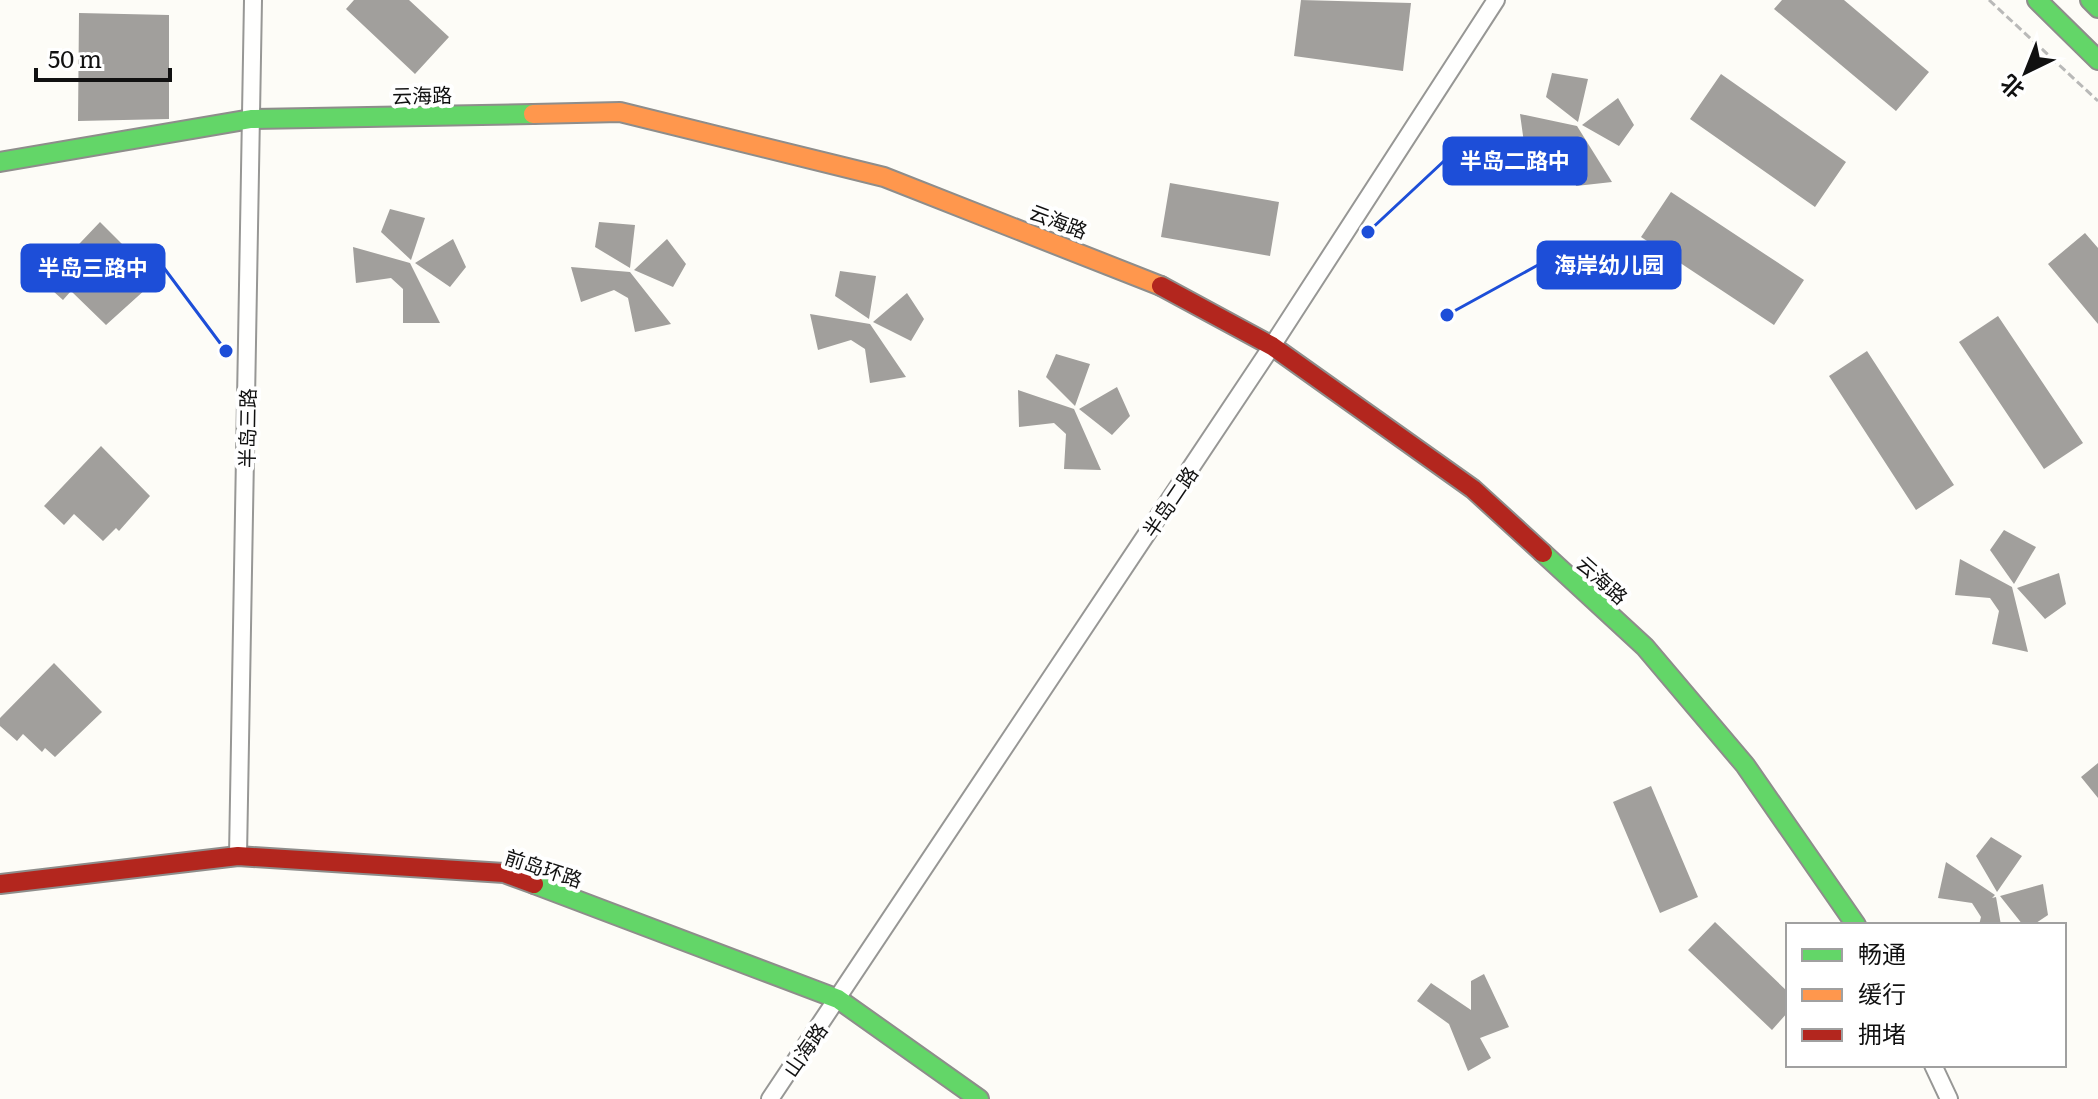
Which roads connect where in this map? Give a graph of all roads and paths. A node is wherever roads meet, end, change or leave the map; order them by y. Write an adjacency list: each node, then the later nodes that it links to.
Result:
1 (253, 0): 9 (street, 半岛三路)
2 (1496, 0): 11 (street, 半岛二路)
3 (1989, 0): 8 (path)
4 (2037, 0): 7 (street)
5 (2090, 0): 6 (street)
6 (2098, 8)
7 (2098, 60)
8 (2098, 101)
9 (251, 119): 10 (street, 云海路); 11 (street, 云海路); 12 (street, 半岛三路)
10 (0, 162)
11 (1272, 346): 14 (street, 云海路); 15 (street, 半岛二路)
12 (238, 856): 13 (street, 前岛环路); 15 (street, 前岛环路)
13 (0, 884)
14 (1855, 923)
15 (838, 999): 17 (street, 山海路); 18 (street, 前岛环路)
16 (1934, 1067): 19 (street)
17 (770, 1099)
18 (979, 1099)
19 (1949, 1099)

